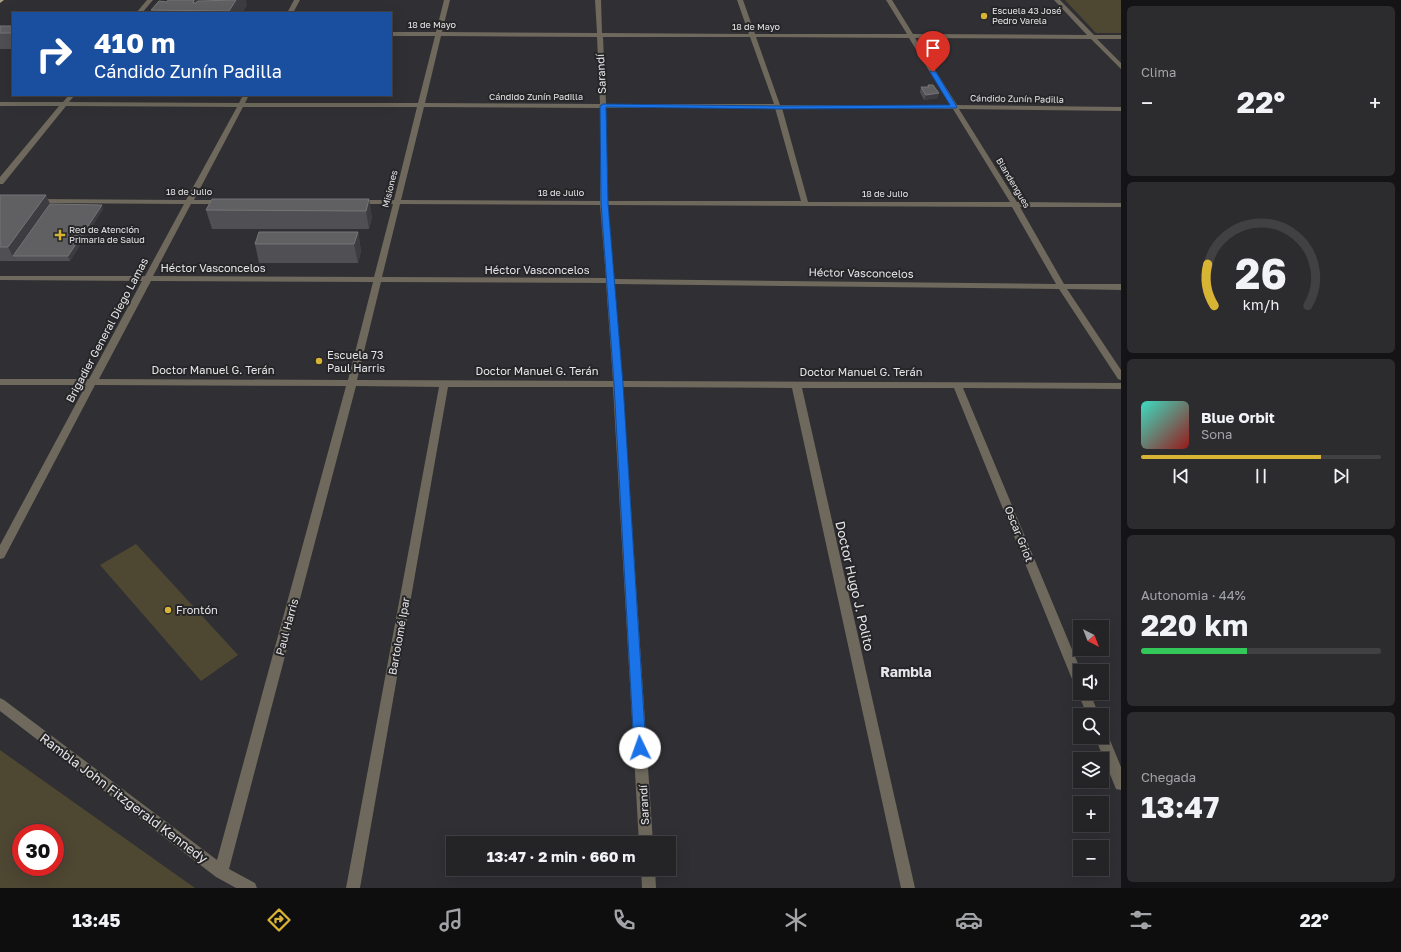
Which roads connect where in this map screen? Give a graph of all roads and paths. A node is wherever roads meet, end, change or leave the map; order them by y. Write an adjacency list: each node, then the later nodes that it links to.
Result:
1 (150, 0): 8 (street)
2 (297, 0): 9 (street)
3 (447, 0): 11 (street, Misiones)
4 (598, 0): 12 (street, Sarandí)
5 (740, 0): 13 (street)
6 (889, 0): 14 (street, Blandengues)
7 (1057, 0): 15 (street)
8 (140, 12)
9 (291, 12)
10 (392, 34): 11 (street, 18 de Mayo)
11 (438, 34): 12 (street, 18 de Mayo); 23 (street, Misiones)
12 (600, 34): 13 (street, 18 de Mayo); 24 (street, Sarandí)
13 (752, 36): 14 (street, 18 de Mayo); 26 (street)
14 (912, 36): 15 (street, 18 de Mayo); 25 (street, Blandengues)
15 (1093, 37): 16 (street, 18 de Mayo); 17 (street)
16 (1121, 37)
17 (1121, 67)
18 (71, 96): 21 (street)
19 (246, 96): 22 (street, Brigadier General Diego Lamas)
20 (0, 104): 21 (street, Cándido Zunín Padilla)
21 (64, 104): 22 (street, Cándido Zunín Padilla); 28 (street)
22 (241, 105): 23 (street, Cándido Zunín Padilla); 30 (street, Brigadier General Diego Lamas)
23 (421, 106): 24 (street, Cándido Zunín Padilla); 33 (street, Misiones)
24 (603, 106): 26 (street, Cándido Zunín Padilla); 34 (street, Sarandí)
25 (954, 107): 26 (street, Cándido Zunín Padilla); 27 (street, Cándido Zunín Padilla); 36 (street, Blandengues)
26 (778, 108): 35 (street)
27 (1121, 109)
28 (0, 182)
29 (32, 201): 30 (street, 18 de Julio)
30 (189, 202): 31 (street, 18 de Julio); 39 (street, Brigadier General Diego Lamas)
31 (235, 202)
32 (351, 202): 33 (street, 18 de Julio)
33 (397, 202): 34 (street, 18 de Julio); 40 (street, Misiones)
34 (604, 203): 35 (street, 18 de Julio); 41 (street, Sarandí)
35 (805, 203): 36 (street, 18 de Julio)
36 (1015, 205): 37 (street, 18 de Julio); 42 (street, Blandengues)
37 (1121, 205)
38 (0, 278): 39 (street, Héctor Vasconcelos)
39 (148, 279): 40 (street, Héctor Vasconcelos); 46 (street, Brigadier General Diego Lamas)
40 (378, 280): 41 (street, Héctor Vasconcelos); 47 (street, Misiones)
41 (610, 281): 42 (street, Héctor Vasconcelos); 49 (street, Sarandí)
42 (1062, 287): 43 (street, Héctor Vasconcelos); 44 (street, Blandengues)
43 (1121, 287)
44 (1121, 377)
45 (0, 382): 46 (street, Doctor Manuel G. Terán)
46 (92, 382): 47 (street, Doctor Manuel G. Terán); 53 (street, Brigadier General Diego Lamas)
47 (352, 383): 48 (street, Doctor Manuel G. Terán); 59 (street, Paul Harris)
48 (444, 383): 49 (street, Doctor Manuel G. Terán); 62 (street, Bartolomé Ipar)
49 (618, 384): 50 (street, Doctor Manuel G. Terán); 58 (street, Sarandí)
50 (796, 384): 51 (street, Doctor Manuel G. Terán); 64 (street, Doctor Hugo J. Polito)
51 (957, 384): 52 (street, Doctor Manuel G. Terán); 54 (street, Oscar Griot)
52 (1121, 386)
53 (0, 555)
54 (1073, 667)
55 (0, 704): 59 (street, Rambla John Fitzgerald Kennedy)
56 (1105, 744): 57 (street)
57 (1121, 784)
58 (646, 836)
59 (221, 872): 61 (street, Rambla John Fitzgerald Kennedy)
60 (648, 876): 63 (street)
61 (250, 888)
62 (353, 888)
63 (649, 888)
64 (908, 888)

